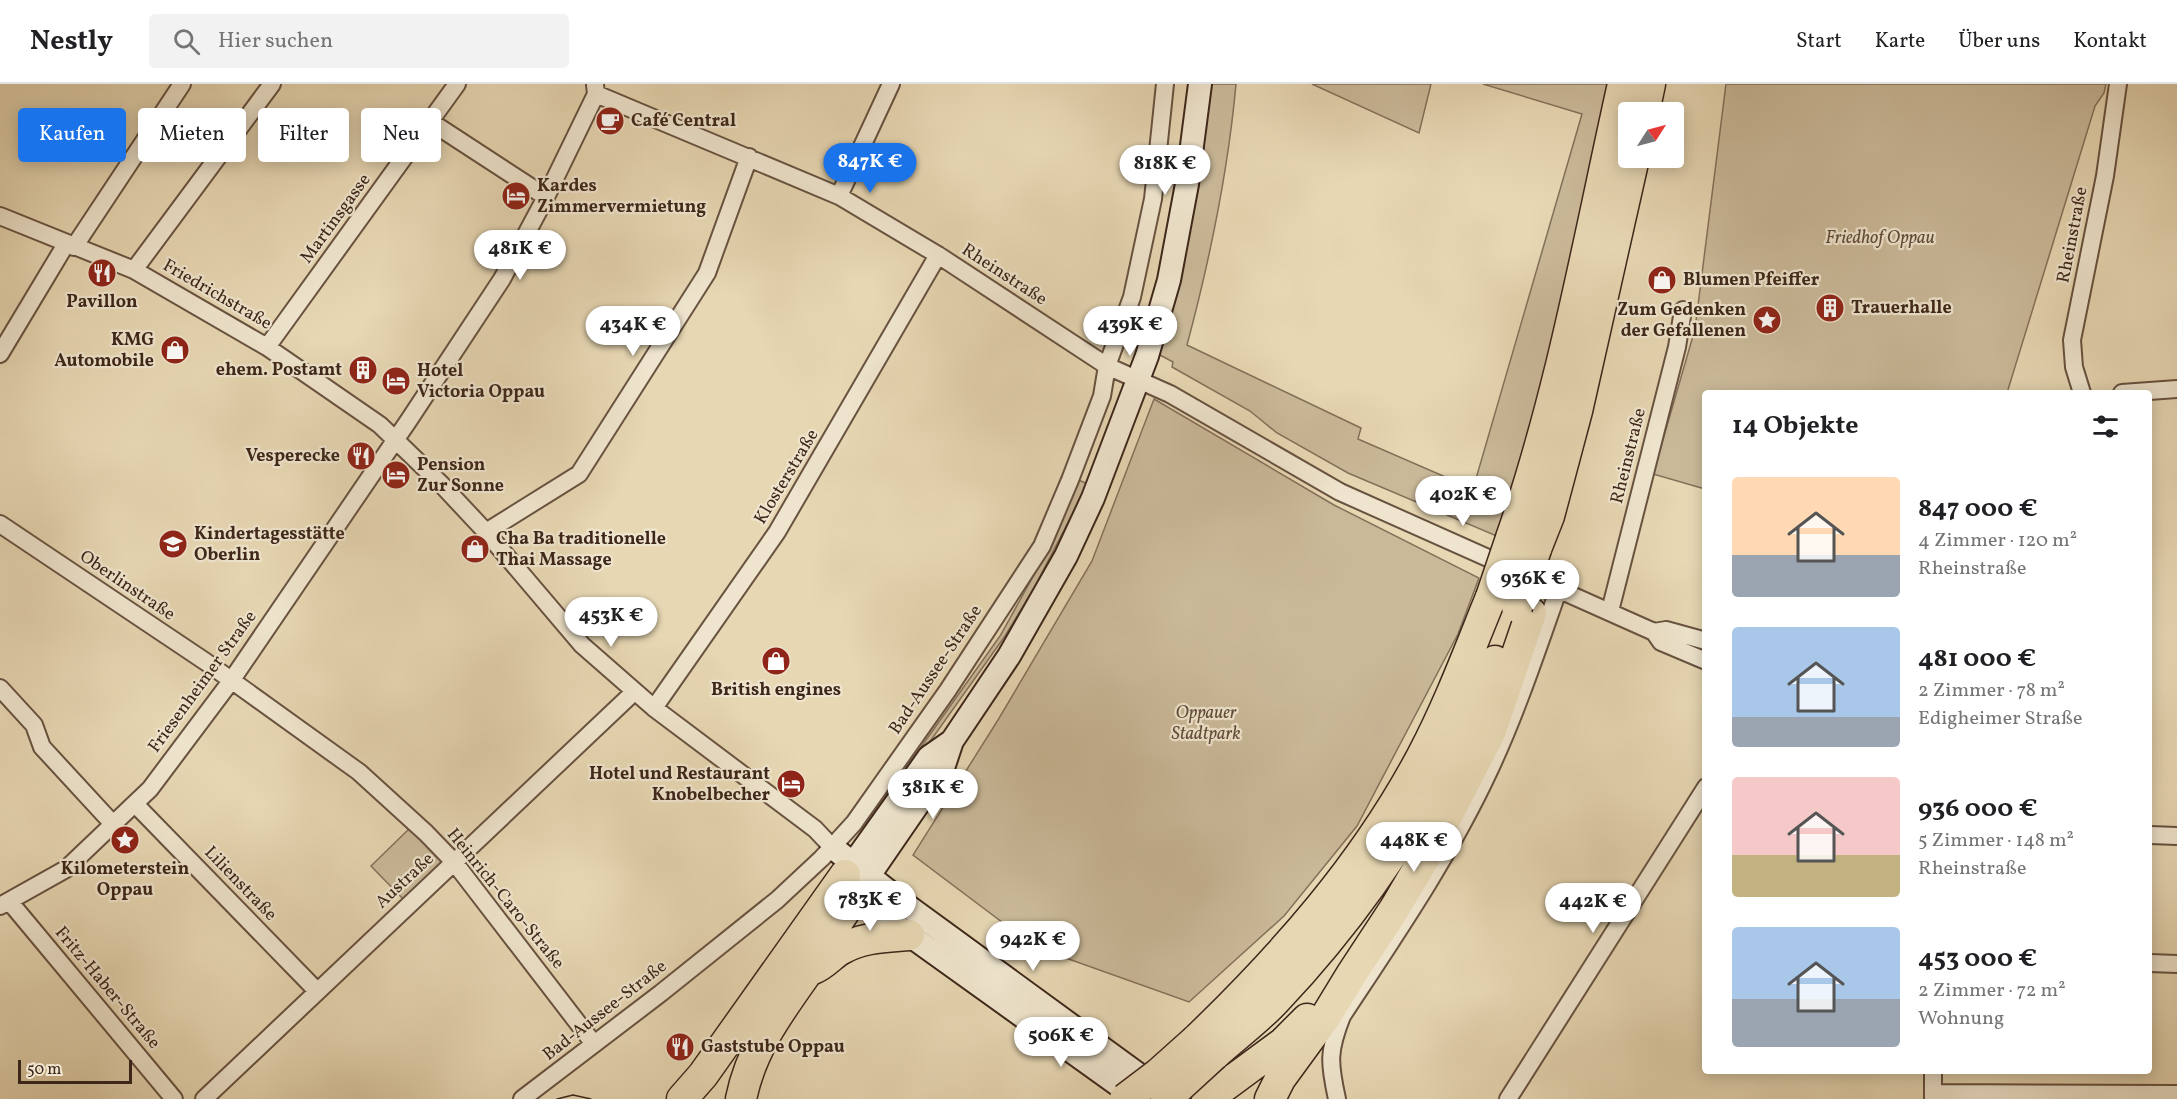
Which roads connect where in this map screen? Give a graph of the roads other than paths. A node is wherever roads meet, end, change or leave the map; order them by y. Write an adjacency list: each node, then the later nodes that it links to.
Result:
1 (182, 84): 20 (street)
2 (272, 84): 22 (street)
3 (457, 84): 12 (street, Martinsgasse)
4 (891, 84): 17 (street)
5 (1165, 84): 26 (street, Bad-Aussee-Straße)
6 (1200, 84): 27 (street)
7 (1623, 84): 34 (highway)
8 (1650, 84): 11 (highway)
9 (2118, 84): 28 (street, Rheinstraße)
10 (596, 89): 14 (street, Rheinstraße); 18 (street, Friesenheimer Straße)
11 (1646, 102)
12 (441, 108)
13 (441, 129): 18 (street)
14 (748, 157): 17 (street, Rheinstraße); 33 (street)
15 (402, 162): 24 (street, Martinsgasse)
16 (1632, 168): 34 (highway)
17 (839, 196): 21 (street, Rheinstraße)
18 (546, 197): 31 (street, Friesenheimer Straße)
19 (0, 216): 20 (street, Friedrichstraße)
20 (70, 245): 22 (street, Friedrichstraße); 25 (street)
21 (938, 255): 26 (street, Rheinstraße); 44 (street, Klosterstraße)
22 (134, 270): 24 (street, Friedrichstraße)
23 (1683, 310): 37 (street, Rheinstraße)
24 (267, 347): 31 (street, Friedrichstraße)
25 (0, 354)
26 (1107, 366): 27 (street, Rheinstraße); 50 (street, Bad-Aussee-Straße)
27 (1139, 380): 35 (street, Rheinstraße); 52 (street)
28 (2081, 390)
29 (2176, 390): 30 (street)
30 (2152, 391)
31 (396, 440): 33 (street, Friedrichstraße); 41 (street, Friesenheimer Straße)
32 (0, 524): 41 (street, Oberlinstraße)
33 (486, 532): 43 (street, Friedrichstraße)
34 (1532, 548): 36 (highway, bridge); 36 (highway)
35 (1559, 588): 37 (street, Rheinstraße); 78 (street)
36 (1513, 606): 58 (highway); 62 (highway)
37 (1610, 612): 38 (street, Rheinstraße)
38 (1654, 632): 39 (street, Rheinstraße); 40 (street, Rheinstraße)
39 (1702, 640)
40 (1702, 659)
41 (231, 681): 46 (street, Friesenheimer Straße); 51 (street, Heinrich-Caro-Straße)
42 (0, 688): 47 (street)
43 (634, 692): 44 (street, Friedrichstraße); 51 (street, Austraße)
44 (654, 708): 50 (street, Friedrichstraße)
45 (1702, 793): 79 (street)
46 (135, 804): 47 (street, Friesenheimer Straße); 59 (street, Lilienstraße)
47 (113, 824): 53 (street, Friesenheimer Straße)
48 (2152, 835): 49 (street)
49 (2177, 836)
50 (832, 847): 52 (street); 61 (street, Bad-Aussee-Straße)
51 (454, 862): 59 (street, Austraße); 61 (street, Heinrich-Caro-Straße)
52 (856, 878): 54 (street); 57 (highway); 69 (highway); 74 (street)
53 (5, 903): 66 (street, Fritz-Haber-Straße)
54 (909, 935): 57 (highway); 72 (street)
55 (2152, 963): 56 (street)
56 (2177, 964)
57 (808, 971): 70 (highway)
58 (1351, 975): 60 (highway); 77 (highway)
59 (317, 991): 67 (street, Austraße)
60 (1283, 1043): 75 (highway); 76 (highway)
61 (594, 1044): 68 (street, Bad-Aussee-Straße)
62 (1205, 1048): 71 (highway, bridge); 73 (highway, bridge)
63 (1933, 1074): 65 (street)
64 (2177, 1094): 65 (street)
65 (1933, 1096)
66 (174, 1099)
67 (204, 1099)
68 (522, 1099)
69 (682, 1099)
70 (741, 1099)
71 (1125, 1099)
72 (1138, 1099)
73 (1166, 1099)
74 (1172, 1099)
75 (1207, 1099)
76 (1251, 1099)
77 (1270, 1099)
78 (1337, 1099)
79 (1508, 1099)

